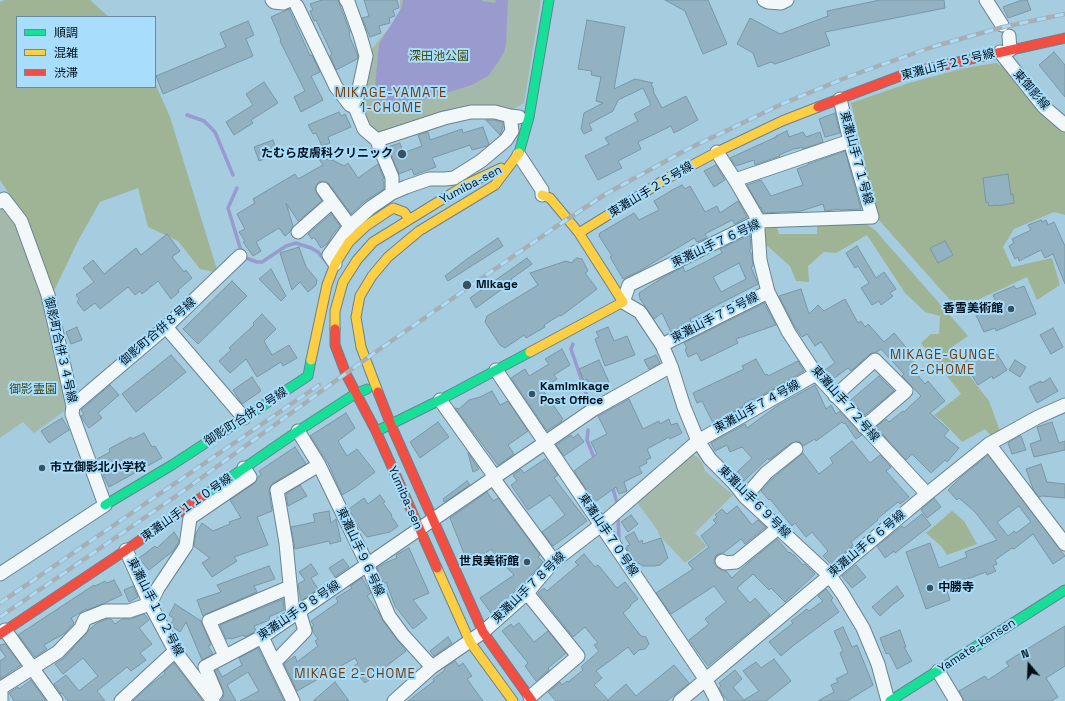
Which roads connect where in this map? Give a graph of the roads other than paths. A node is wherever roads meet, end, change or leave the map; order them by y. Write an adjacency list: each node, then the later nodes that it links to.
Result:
1 (272, 0): 7 (street)
2 (346, 0): 11 (street)
3 (549, 0): 13 (street, Yumiba-sen)
4 (764, 0): 5 (street)
5 (787, 0)
6 (990, 1): 9 (street)
7 (294, 3): 11 (street)
8 (1065, 38): 9 (street, 東灘山手２５号線)
9 (1005, 51): 10 (street, 東灘山手２５号線); 14 (street, 東御影線)
10 (840, 99): 16 (street, 東灘山手７１号線); 17 (street, 東灘山手２５号線)
11 (355, 107): 15 (street)
12 (510, 116): 13 (street); 15 (street); 21 (street)
13 (529, 117): 18 (street, Yumiba-sen)
14 (1065, 125)
15 (377, 140): 21 (street)
16 (850, 141): 19 (street); 25 (street, 東灘山手７１号線)
17 (717, 152): 19 (street); 30 (street, 東灘山手２５号線)
18 (516, 159): 22 (street); 26 (street, Yumiba-sen); 40 (street, Yumiba-sen)
19 (735, 180): 27 (street)
20 (323, 189): 24 (street)
21 (392, 193): 28 (street)
22 (542, 195): 30 (street)
23 (2, 200): 45 (street, 御影町合併３４号線)
24 (332, 202): 28 (street); 29 (street)
25 (872, 217): 27 (street, 東灘山手７６号線)
26 (409, 219): 32 (street, 御影町合併９号線); 41 (street, Yumiba-sen)
27 (759, 221): 33 (street, 東灘山手７２号線); 34 (street, 東灘山手７６号線)
28 (350, 226): 32 (street)
29 (298, 232)
30 (579, 233): 34 (street)
31 (240, 256): 35 (street, 御影町合併８号線)
32 (335, 264): 46 (street, 御影町合併９号線)
33 (768, 292): 36 (street, 東灘山手７５号線); 39 (street, 東灘山手７２号線)
34 (623, 302): 36 (street, 東灘山手６９号線); 38 (street)
35 (166, 327): 45 (street, 御影町合併８号線); 46 (street)
36 (662, 345): 37 (street, 東灘山手６９号線)
37 (671, 366): 51 (street, 東灘山手６９号線); 52 (street, 東灘山手９８号線)
38 (496, 370): 43 (street); 52 (street, 東灘山手７０号線)
39 (816, 374): 42 (street, 東灘山手７２号線); 51 (street, 東灘山手７４号線)
40 (375, 385): 41 (street, 東灘山手１１０号線); 47 (street, Yumiba-sen)
41 (355, 394): 49 (street, 東灘山手１１０号線); 50 (street, Yumiba-sen)
42 (835, 396): 48 (street, 東灘山手７２号線); 48 (street)
43 (440, 400): 47 (street); 57 (street)
44 (1065, 405): 53 (street, 東灘山手６６号線)
45 (73, 406): 60 (street, 御影町合併３４号線)
46 (244, 418): 60 (street, 御影町合併９号線)
47 (391, 425): 50 (street); 61 (street, Yumiba-sen)
48 (864, 427): 58 (street, 東灘山手７２号線)
49 (298, 431): 55 (street, 東灘山手９６号線); 56 (street, 東灘山手１１０号線)
50 (376, 431): 64 (street, Yumiba-sen)
51 (698, 441): 59 (street, 東灘山手６９号線); 62 (street, 東灘山手７８号線)
52 (545, 442): 57 (street, 東灘山手９８号線); 62 (street, 東灘山手７０号線)
53 (989, 444): 58 (street, 東灘山手６６号線); 65 (street)
54 (796, 449): 59 (street)
55 (319, 465): 69 (street, 東灘山手９６号線); 72 (street)
56 (244, 468): 66 (street, 東灘山手１１０号線); 75 (street)
57 (494, 477): 61 (street, 東灘山手９８号線); 67 (street)
58 (927, 494): 71 (street, 東灘山手６６号線)
59 (745, 497): 63 (street, 東灘山手６９号線)
60 (105, 505): 70 (street, 御影町合併９号線)
61 (433, 521): 64 (street, 東灘山手９８号線); 78 (street, Yumiba-sen)
62 (601, 525): 67 (street, 東灘山手７８号線); 87 (street, 東灘山手７０号線)
63 (778, 528): 68 (street); 71 (street, 東灘山手６９号線)
64 (419, 530): 69 (street, 東灘山手９８号線); 80 (street, Yumiba-sen)
65 (1065, 544)
66 (126, 550): 75 (street, 東灘山手１０２号線); 77 (street, 東灘山手１１０号線)
67 (554, 561): 74 (street, 東灘山手７８号線)
68 (722, 561)
69 (367, 564): 76 (street, 東灘山手９８号線); 84 (street, 東灘山手９６号線)
70 (0, 574)
71 (830, 576): 87 (street, 東灘山手６６号線); 98 (street, 東灘山手６９号線)
72 (290, 588): 76 (street); 82 (street)
73 (1065, 590): 86 (street, Yamate-kansen)
74 (527, 593): 78 (street, 東灘山手７８号線); 88 (street)
75 (150, 604): 81 (street, 東灘山手１０２号線); 85 (street)
76 (296, 613): 79 (street, 東灘山手９８号線); 83 (street)
77 (3, 632): 85 (street)
78 (483, 632): 80 (street, 東灘山手７８号線); 88 (street, Yumiba-sen)
79 (262, 637): 82 (street, 東灘山手９８号線); 83 (street)
80 (470, 642): 84 (street, 東灘山手７８号線); 95 (street, Yumiba-sen)
81 (175, 651): 89 (street, 東灘山手１０２号線); 92 (street)
82 (225, 656): 89 (street, 東灘山手９８号線)
83 (274, 662): 93 (street)
84 (432, 667): 94 (street, 東灘山手７８号線)
85 (32, 668): 90 (street); 91 (street)
86 (942, 679): 98 (street, Yamate-kansen); 99 (street)
87 (706, 680): 96 (street, 東灘山手６６号線); 97 (street, 東灘山手７０号線)
88 (531, 699)
89 (212, 700)
90 (1, 701)
91 (56, 701)
92 (122, 701)
93 (293, 701)
94 (394, 701)
95 (512, 701)
96 (680, 701)
97 (717, 701)
98 (889, 701)
99 (956, 701)

